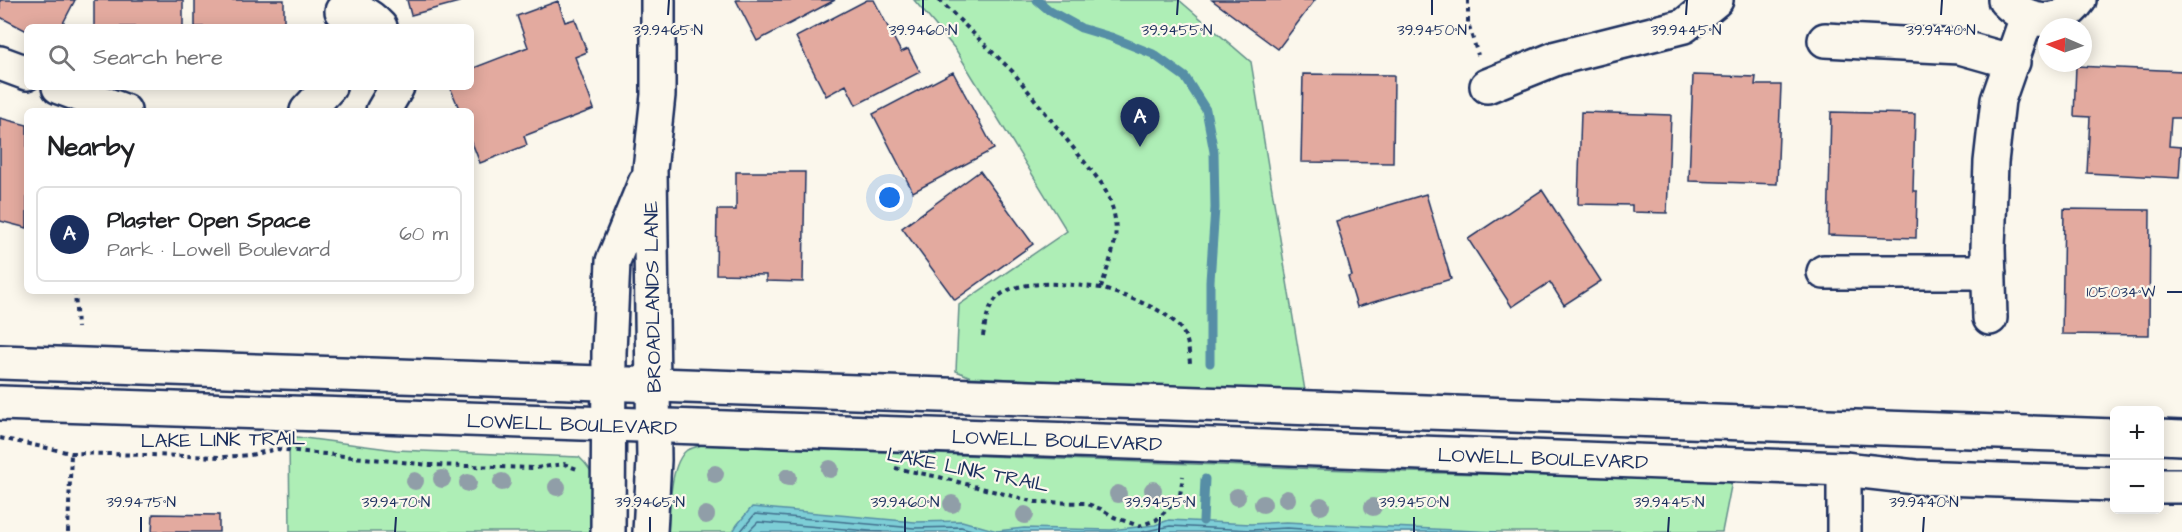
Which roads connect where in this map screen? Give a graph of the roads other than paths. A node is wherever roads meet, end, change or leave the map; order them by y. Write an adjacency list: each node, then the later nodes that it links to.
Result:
1 (658, 0): 18 (main road, BROADLANDS LANE)
2 (1716, 0): 11 (main road)
3 (2079, 0): 4 (main road)
4 (2016, 9): 8 (main road)
5 (341, 13): 6 (main road)
6 (377, 24)
7 (1825, 40): 8 (main road)
8 (2013, 62): 20 (main road)
9 (0, 63): 10 (main road)
10 (24, 72)
11 (1487, 86)
12 (67, 90): 15 (main road)
13 (326, 90): 16 (main road)
14 (395, 90): 17 (main road)
15 (116, 108)
16 (310, 108)
17 (385, 108)
18 (650, 170): 23 (main road, BROADLANDS LANE); 24 (main road, BROADLANDS LANE)
19 (1824, 272): 20 (main road)
20 (1989, 272): 21 (main road)
21 (1990, 318)
22 (0, 362): 23 (main road, LOWELL BOULEVARD)
23 (609, 383): 24 (main road, LOWELL BOULEVARD); 26 (main road, BROADLANDS LANE)
24 (653, 385): 27 (main road, BROADLANDS LANE); 28 (main road, LOWELL BOULEVARD)
25 (0, 403): 26 (main road, LOWELL BOULEVARD)
26 (609, 426): 27 (main road, LOWELL BOULEVARD); 35 (main road, BROADLANDS LANE)
27 (653, 427): 31 (main road, LOWELL BOULEVARD); 36 (main road, BROADLANDS LANE)
28 (2110, 436)
29 (2164, 437): 30 (main road)
30 (2182, 438)
31 (1844, 469): 32 (main road, LOWELL BOULEVARD); 37 (main road)
32 (2110, 484)
33 (2164, 486): 34 (main road)
34 (2182, 486)
35 (608, 532)
36 (650, 532)
37 (1844, 532)

